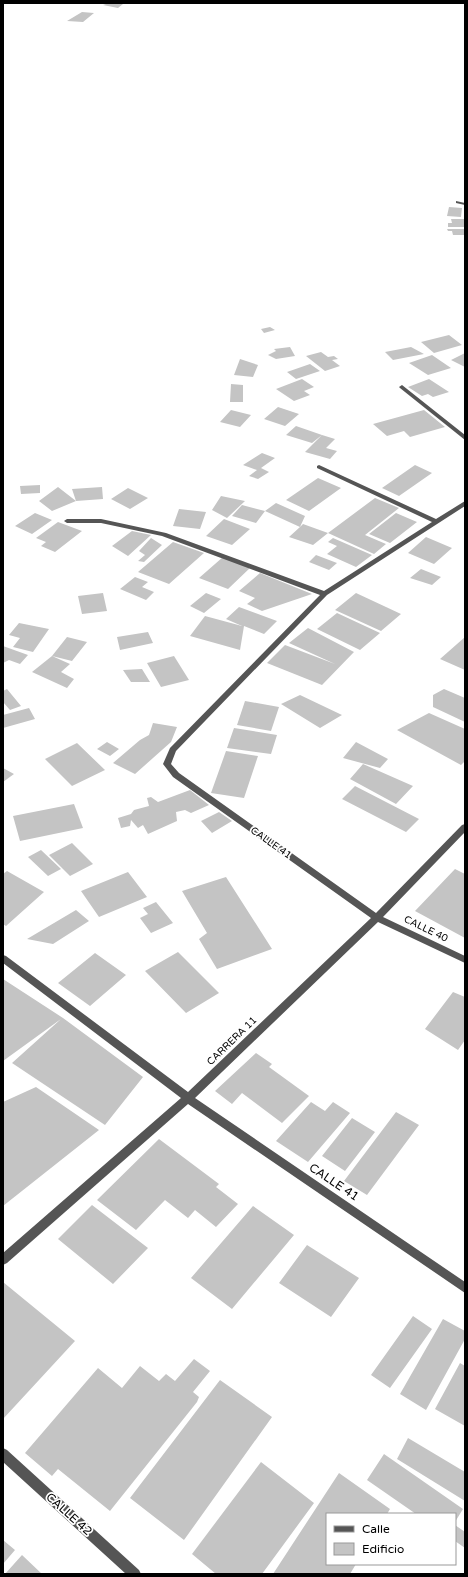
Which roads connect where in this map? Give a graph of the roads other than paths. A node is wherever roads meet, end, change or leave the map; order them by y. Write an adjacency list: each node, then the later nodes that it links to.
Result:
1 (458, 202): 2 (street)
2 (465, 204)
3 (402, 387): 4 (street)
4 (465, 438)
5 (319, 467): 8 (street)
6 (465, 503): 8 (street)
7 (67, 521): 9 (street)
8 (435, 521): 9 (street)
9 (325, 594): 11 (street, CALLE 41)
10 (465, 827): 11 (street, CARRERA 11)
11 (377, 918): 13 (street, CALLE 40); 14 (street, CARRERA 11)
12 (3, 958): 14 (street, CALLE 41)
13 (465, 960)
14 (188, 1098): 15 (street, CARRERA 11); 16 (street, CALLE 41)
15 (3, 1260)
16 (465, 1288)
17 (3, 1454): 18 (street, CALLE 42)
18 (135, 1574)

